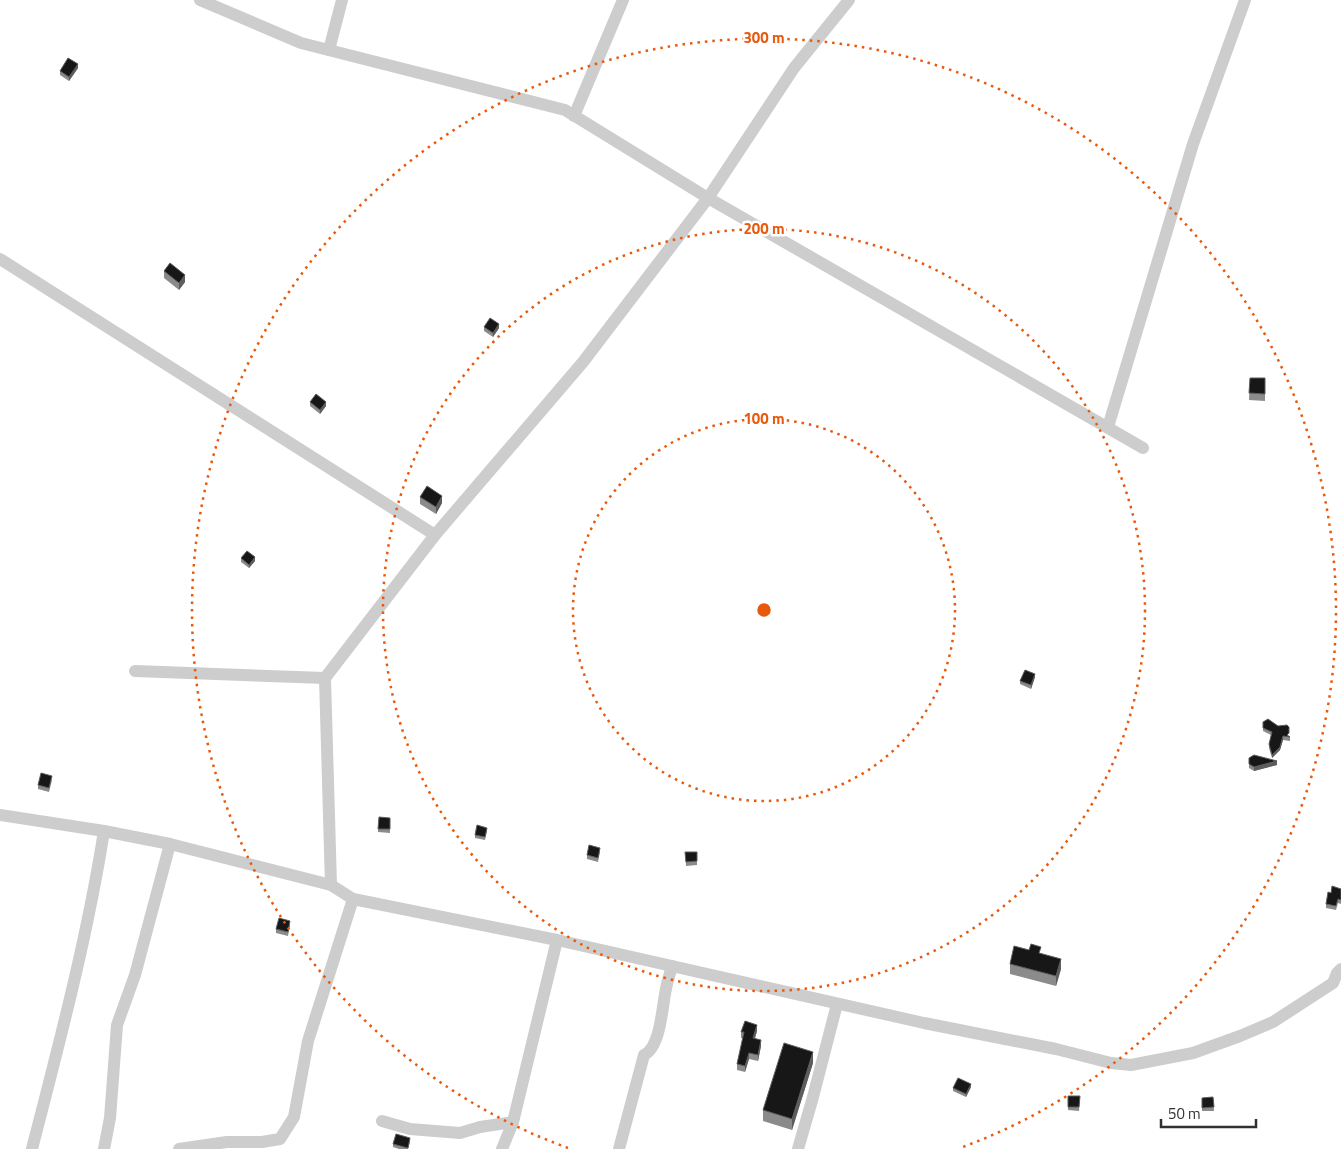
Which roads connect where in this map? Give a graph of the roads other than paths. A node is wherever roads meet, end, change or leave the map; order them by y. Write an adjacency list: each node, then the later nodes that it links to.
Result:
1 (200, 0): 6 (street)
2 (342, 0): 6 (street)
3 (624, 0): 7 (street)
4 (849, 0): 8 (street)
5 (1245, 0): 10 (street)
6 (329, 50): 7 (street)
7 (574, 116): 8 (street)
8 (708, 198): 10 (street); 12 (street)
9 (0, 259): 12 (street)
10 (1108, 427): 11 (street)
11 (1143, 448)
12 (435, 535): 14 (street)
13 (135, 671): 14 (street)
14 (324, 678): 18 (street)
15 (0, 815): 16 (street)
16 (104, 832): 17 (street); 27 (street)
17 (170, 844): 18 (street); 28 (street)
18 (331, 885): 19 (street)
19 (352, 899): 20 (street); 29 (street)
20 (557, 940): 21 (street); 26 (street)
21 (672, 966): 24 (street); 31 (street)
22 (1341, 969): 23 (street)
23 (1337, 986): 24 (street)
24 (837, 1004): 32 (street)
25 (382, 1121): 26 (street)
26 (514, 1122): 30 (street)
27 (32, 1149)
28 (104, 1149)
29 (179, 1149)
30 (502, 1149)
31 (619, 1149)
32 (798, 1149)

